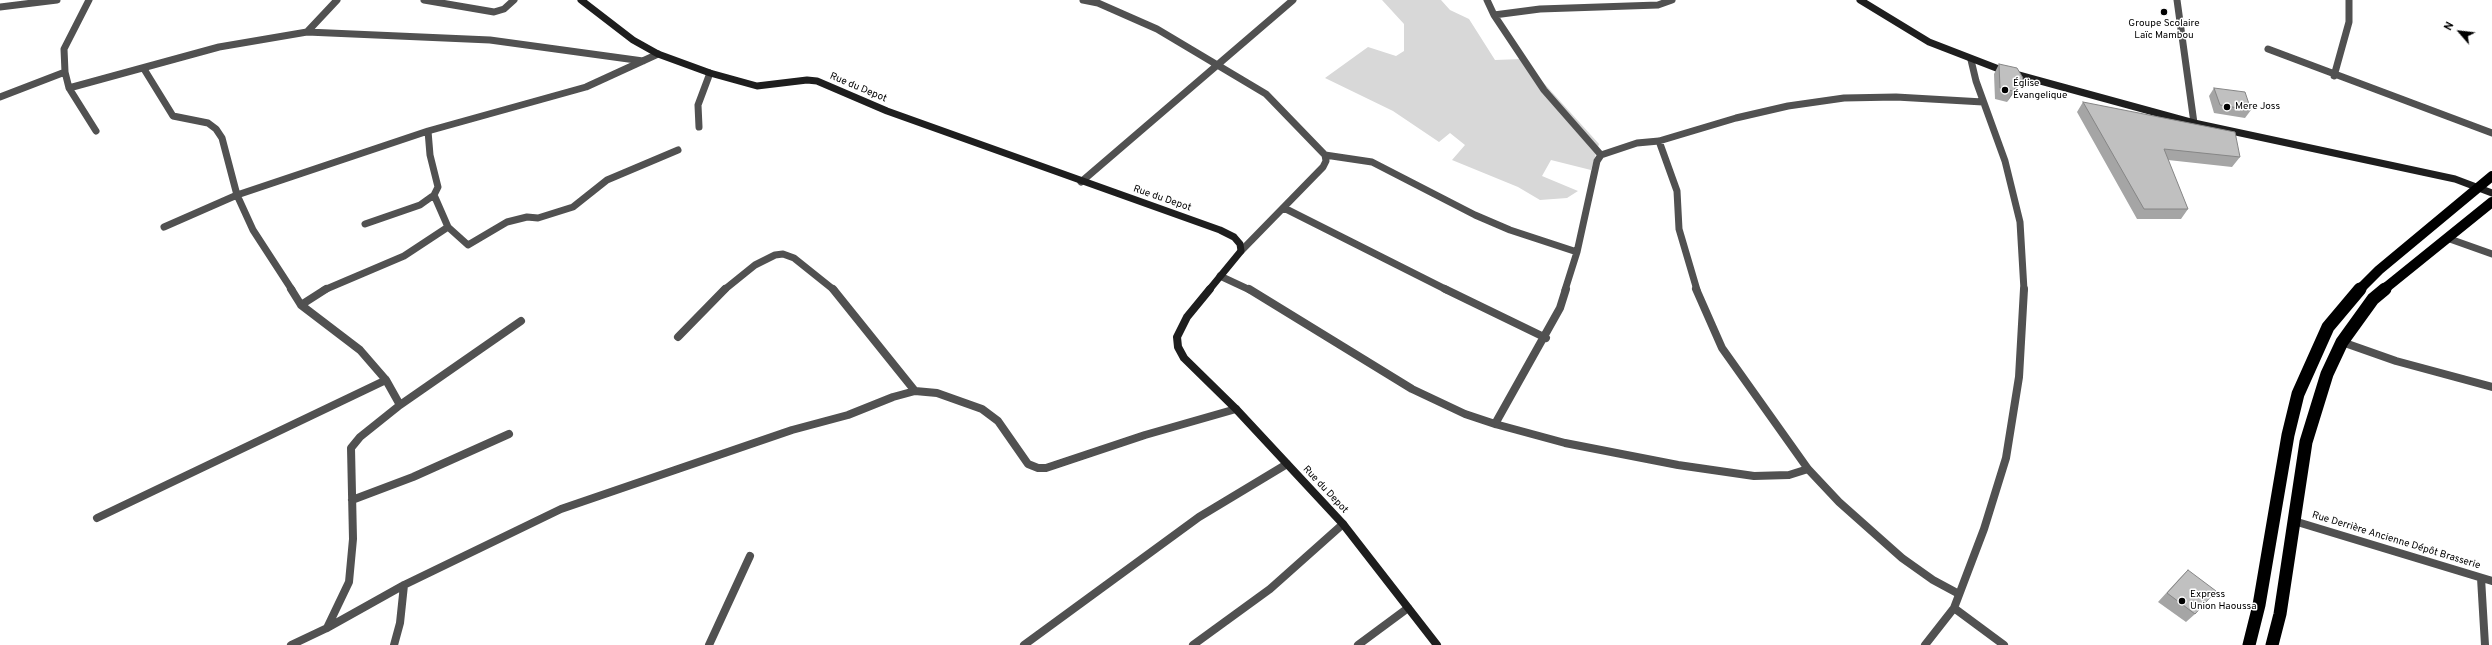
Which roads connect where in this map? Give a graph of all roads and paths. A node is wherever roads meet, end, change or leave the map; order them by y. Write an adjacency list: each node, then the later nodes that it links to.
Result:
1 (57, 0): 14 (street)
2 (89, 0): 23 (street)
3 (337, 0): 16 (street)
4 (424, 0): 5 (street)
5 (514, 0)
6 (582, 0): 18 (street, Rue du Depot)
7 (1083, 0): 21 (street)
8 (1293, 0): 21 (street)
9 (1487, 0): 15 (street)
10 (1672, 0): 15 (street)
11 (1860, 0): 19 (street)
12 (2177, 0): 29 (street)
13 (2349, 0): 25 (street)
14 (0, 7)
15 (1494, 15): 37 (street)
16 (307, 32): 20 (street); 22 (street)
17 (2268, 49): 25 (street)
18 (658, 54): 20 (street); 24 (street, Rue du Depot)
19 (1971, 60): 28 (street); 29 (street)
20 (643, 61): 32 (street)
21 (1218, 64): 36 (street); 39 (street)
22 (144, 69): 26 (street); 42 (street)
23 (65, 72): 26 (street); 27 (street)
24 (710, 73): 30 (street); 39 (street, Rue du Depot)
25 (2334, 76): 33 (street)
26 (69, 88): 31 (street)
27 (0, 97)
28 (1983, 102): 34 (street); 78 (street)
29 (2194, 123): 40 (street)
30 (699, 127)
31 (96, 131)
32 (428, 131): 42 (street); 43 (street)
33 (2492, 133)
34 (1659, 141): 37 (street); 69 (street)
35 (678, 150): 48 (street)
36 (1325, 155): 45 (street); 51 (street)
37 (1601, 155): 51 (street)
38 (2492, 176): 40 (highway)
39 (1081, 182): 50 (street, Rue du Depot)
40 (2480, 187): 41 (street); 62 (highway)
41 (2492, 193)
42 (237, 195): 47 (street); 54 (street)
43 (434, 195): 46 (street); 48 (street)
44 (2492, 202): 49 (highway)
45 (1284, 208): 50 (street); 57 (street)
46 (365, 224)
47 (164, 227)
48 (448, 227): 54 (street)
49 (2447, 238): 52 (street); 58 (highway)
50 (1241, 251): 53 (street, Rue du Depot)
51 (1577, 252): 57 (street)
52 (2492, 254)
53 (1220, 276): 65 (street, Rue du Depot); 66 (street)
54 (301, 305): 59 (street)
55 (521, 321): 64 (street)
56 (678, 337): 61 (street)
57 (1546, 338): 66 (street)
58 (2342, 342): 60 (street); 63 (highway)
59 (386, 380): 64 (street); 71 (street)
60 (2492, 387)
61 (915, 391): 65 (street); 77 (street)
62 (2298, 394): 63 (highway); 91 (highway)
63 (2317, 403): 72 (highway)
64 (400, 404): 70 (street)
65 (1236, 409): 68 (street, Rue du Depot)
66 (1495, 424): 69 (street)
67 (509, 434): 70 (street)
68 (1287, 464): 73 (street, Rue du Depot); 85 (street)
69 (1808, 469): 78 (street)
70 (352, 500): 81 (street)
71 (97, 518)
72 (2294, 521): 75 (street, Rue Derrière Ancienne Dépôt Brasserie); 92 (highway)
73 (1343, 524): 79 (street, Rue du Depot); 86 (street)
74 (750, 556): 84 (street)
75 (2481, 578): 76 (street, Rue Derrière Ancienne Dépôt Brasserie); 93 (street)
76 (2492, 581)
77 (404, 585): 81 (street); 83 (street)
78 (1960, 594): 80 (street)
79 (1408, 608): 87 (street); 88 (street, Rue du Depot)
80 (1954, 608): 89 (street); 90 (street)
81 (327, 628): 82 (street)
82 (290, 645)
83 (394, 645)
84 (709, 645)
85 (1024, 645)
86 (1193, 645)
87 (1358, 645)
88 (1437, 645)
89 (1925, 645)
90 (2004, 645)
91 (2248, 645)
92 (2272, 645)
93 (2485, 645)

